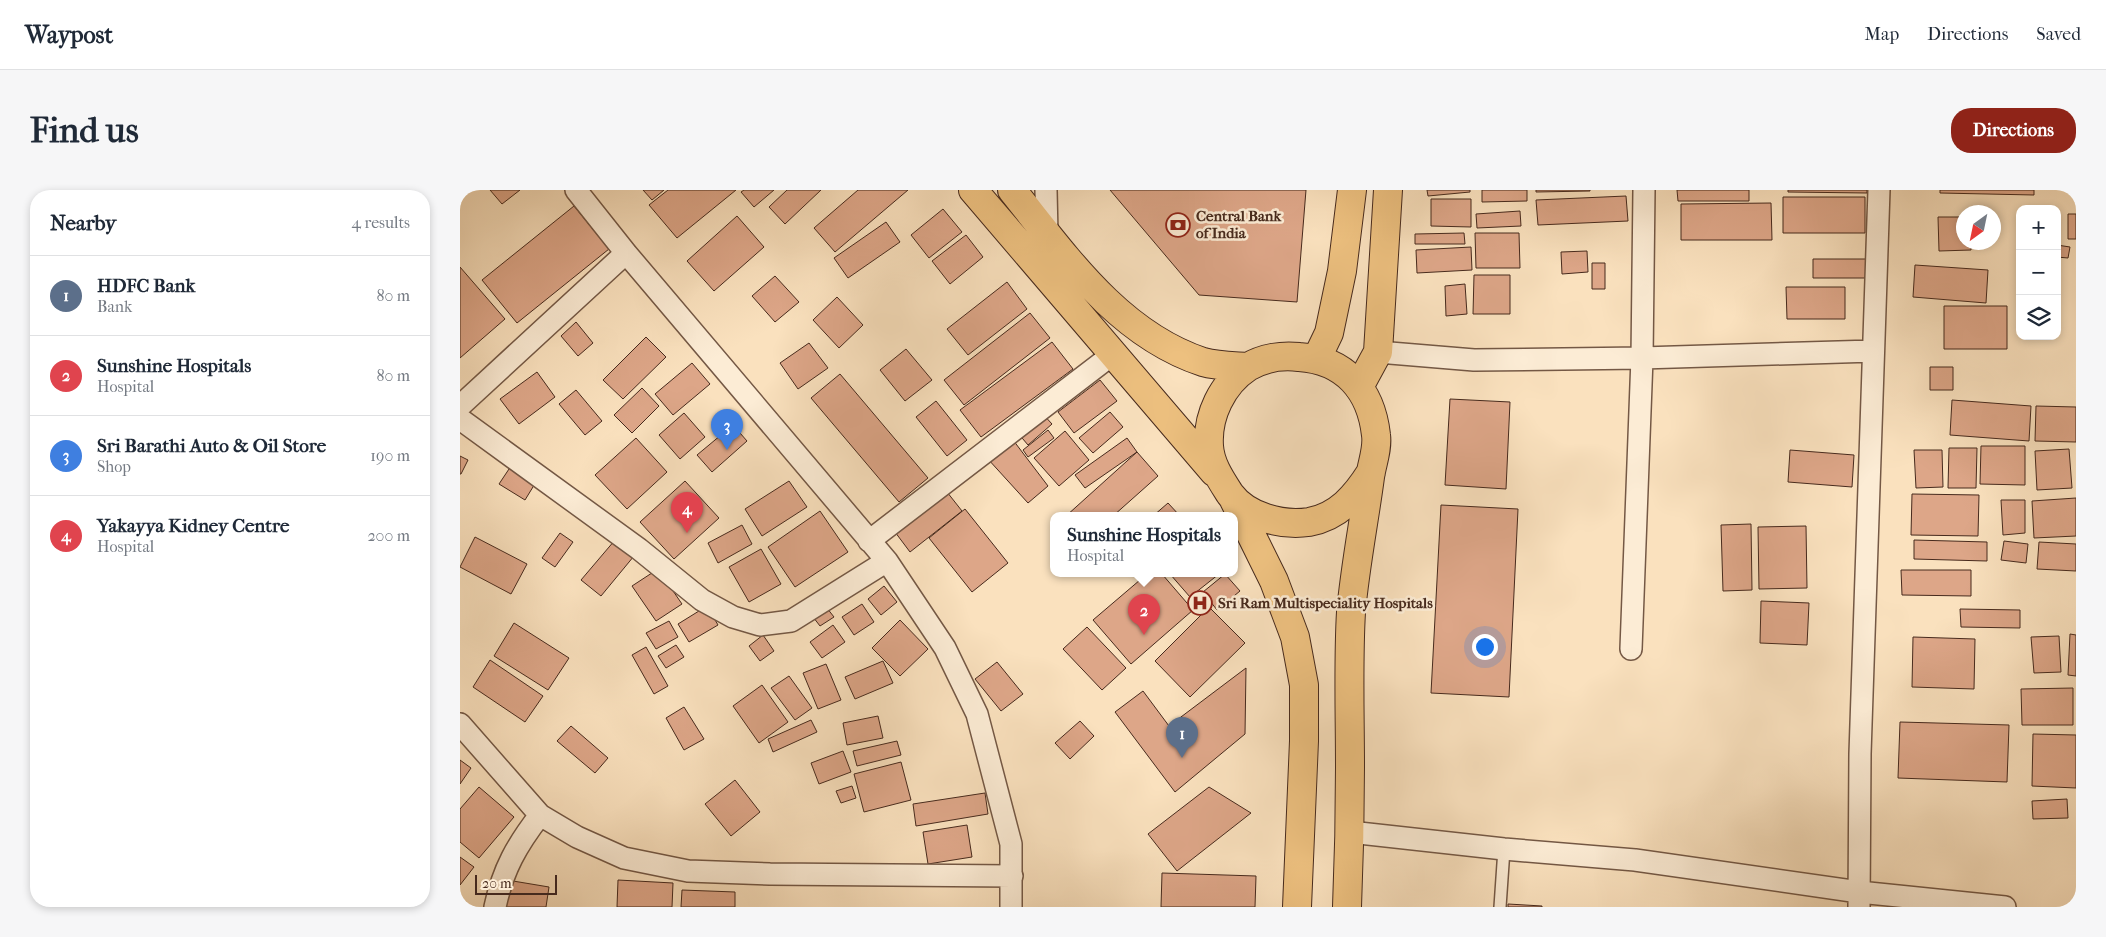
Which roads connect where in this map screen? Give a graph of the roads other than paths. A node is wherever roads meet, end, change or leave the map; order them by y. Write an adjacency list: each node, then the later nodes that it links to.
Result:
1 (576, 190): 10 (street)
2 (973, 190): 13 (main road)
3 (1012, 190): 9 (main road)
4 (1046, 190): 9 (street)
5 (1352, 190): 14 (main road)
6 (1388, 190): 12 (main road)
7 (1644, 190): 15 (street)
8 (1879, 190): 11 (street)
9 (1047, 234): 16 (main road)
10 (626, 253): 18 (street); 23 (street)
11 (1873, 351): 15 (street); 31 (street)
12 (1378, 352): 15 (street); 17 (main road)
13 (1113, 354): 21 (main road); 23 (street)
14 (1317, 358): 16 (main road); 17 (main road)
15 (1642, 358): 25 (street)
16 (1248, 367): 21 (main road)
17 (1359, 387): 20 (main road)
18 (460, 406)
19 (460, 419): 24 (street)
20 (1371, 472): 22 (main road); 28 (main road)
21 (1218, 477): 22 (main road)
22 (1234, 499): 34 (main road)
23 (869, 541): 24 (street)
24 (887, 561): 30 (street)
25 (1631, 649)
26 (460, 724): 27 (street)
27 (540, 816): 30 (street); 32 (street)
28 (1350, 832): 29 (street); 35 (main road)
29 (1504, 849): 31 (street); 36 (lane)
30 (1012, 876): 33 (street)
31 (1859, 900): 37 (street)
32 (495, 907)
33 (1011, 907)
34 (1297, 907)
35 (1347, 907)
36 (1500, 907)
37 (2005, 907)

